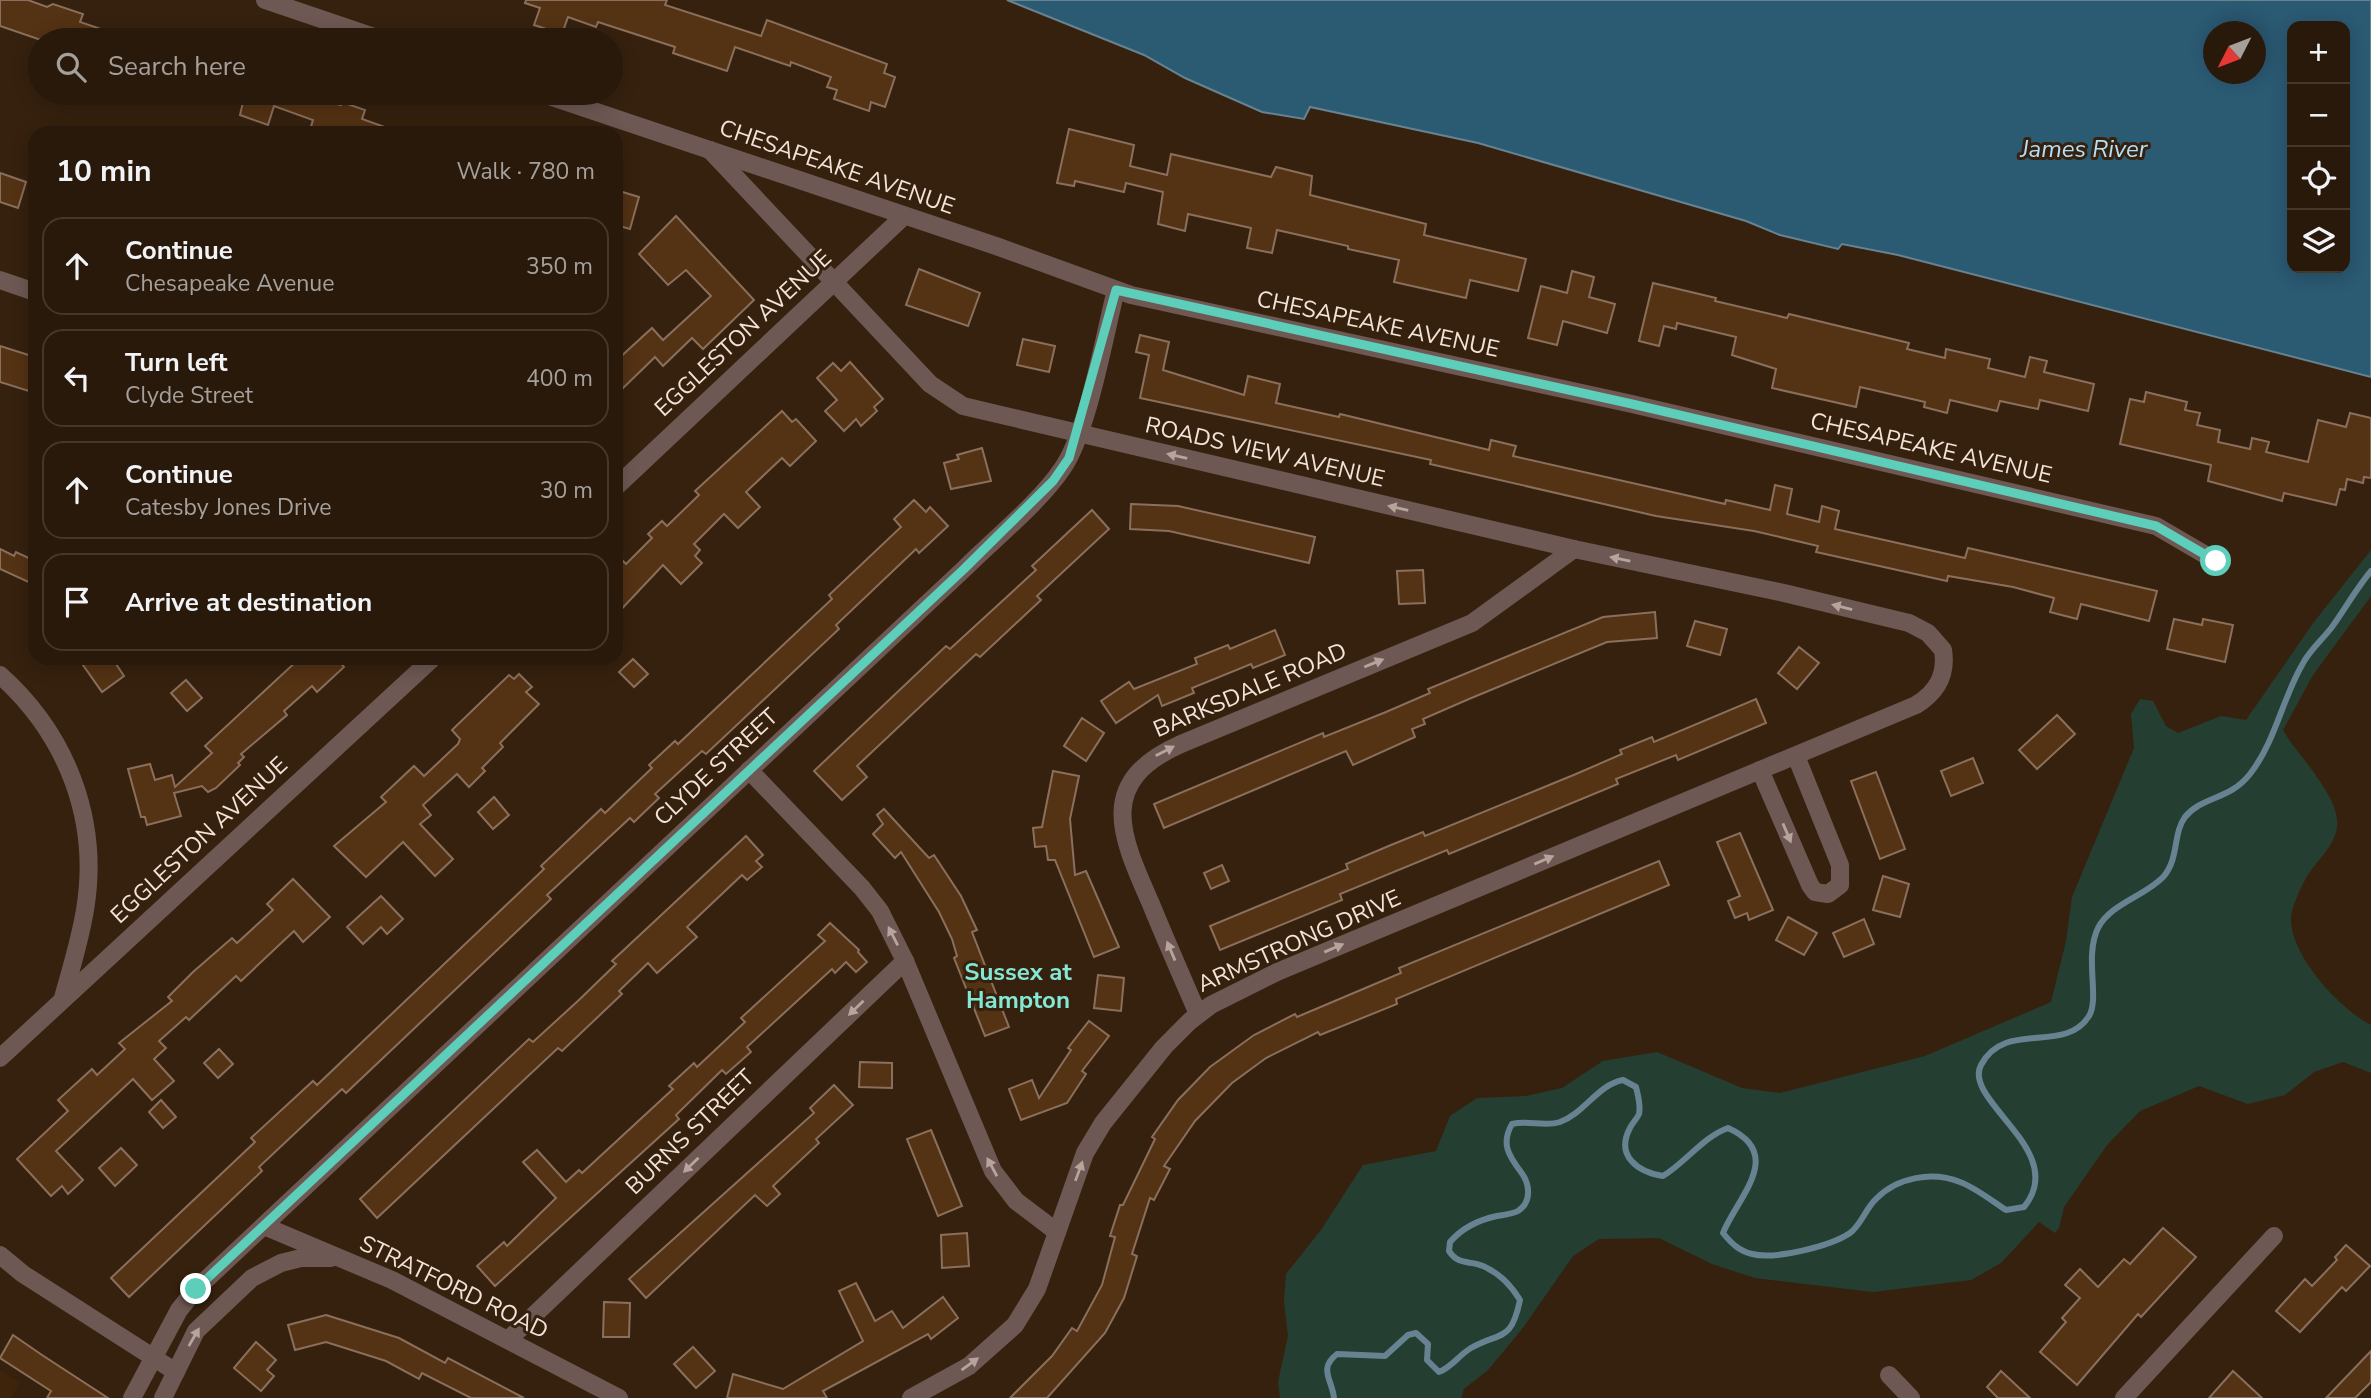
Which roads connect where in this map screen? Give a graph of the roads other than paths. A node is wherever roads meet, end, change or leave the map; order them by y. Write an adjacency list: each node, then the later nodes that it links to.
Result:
1 (265, 0): 2 (street)
2 (348, 28)
3 (576, 105): 4 (street, CHESAPEAKE AVENUE)
4 (710, 150): 5 (street, CHESAPEAKE AVENUE); 7 (street, ROADS VIEW AVENUE)
5 (904, 216): 7 (street, EGGLESTON AVENUE); 9 (street, CHESAPEAKE AVENUE)
6 (0, 280): 8 (street)
7 (834, 282): 10 (street, ROADS VIEW AVENUE); 11 (street, EGGLESTON AVENUE)
8 (28, 290)
9 (1116, 290): 10 (street, CLYDE STREET); 13 (street, CHESAPEAKE AVENUE)
10 (1079, 433): 12 (street, ROADS VIEW AVENUE, one-way to 10); 18 (street, CLYDE STREET)
11 (623, 480)
12 (1574, 549): 14 (street, ROADS VIEW AVENUE, one-way to 12); 22 (street, BARKSDALE ROAD, one-way to 12)
13 (2216, 561)
14 (1909, 623): 17 (street, ARMSTRONG DRIVE)
15 (425, 665): 21 (street, EGGLESTON AVENUE)
16 (0, 675): 21 (street)
17 (1796, 756): 19 (street, ARMSTRONG DRIVE); 19 (street, one-way to 17)
18 (749, 770): 20 (street, one-way to 18); 24 (street, CLYDE STREET)
19 (1760, 770): 22 (street, ARMSTRONG DRIVE, one-way to 19)
20 (905, 961): 25 (street, one-way to 20); 29 (street, BURNS STREET, one-way to 29)
21 (63, 999): 23 (street, EGGLESTON AVENUE)
22 (1198, 1014): 25 (street, ARMSTRONG DRIVE, one-way to 22)
23 (0, 1058)
24 (264, 1226): 28 (street, STRATFORD ROAD); 30 (street, CLYDE STREET)
25 (1057, 1232): 36 (street, ARMSTRONG DRIVE, one-way to 25)
26 (2274, 1236): 38 (street)
27 (0, 1255): 30 (street)
28 (339, 1258): 29 (street, STRATFORD ROAD); 31 (street, one-way to 28)
29 (509, 1339): 35 (street, STRATFORD ROAD)
30 (153, 1358): 31 (street); 33 (street, CLYDE STREET)
31 (176, 1372): 34 (street)
32 (1889, 1375): 37 (street)
33 (132, 1398)
34 (163, 1398)
35 (619, 1398)
36 (911, 1398)
37 (1911, 1398)
38 (2124, 1398)

